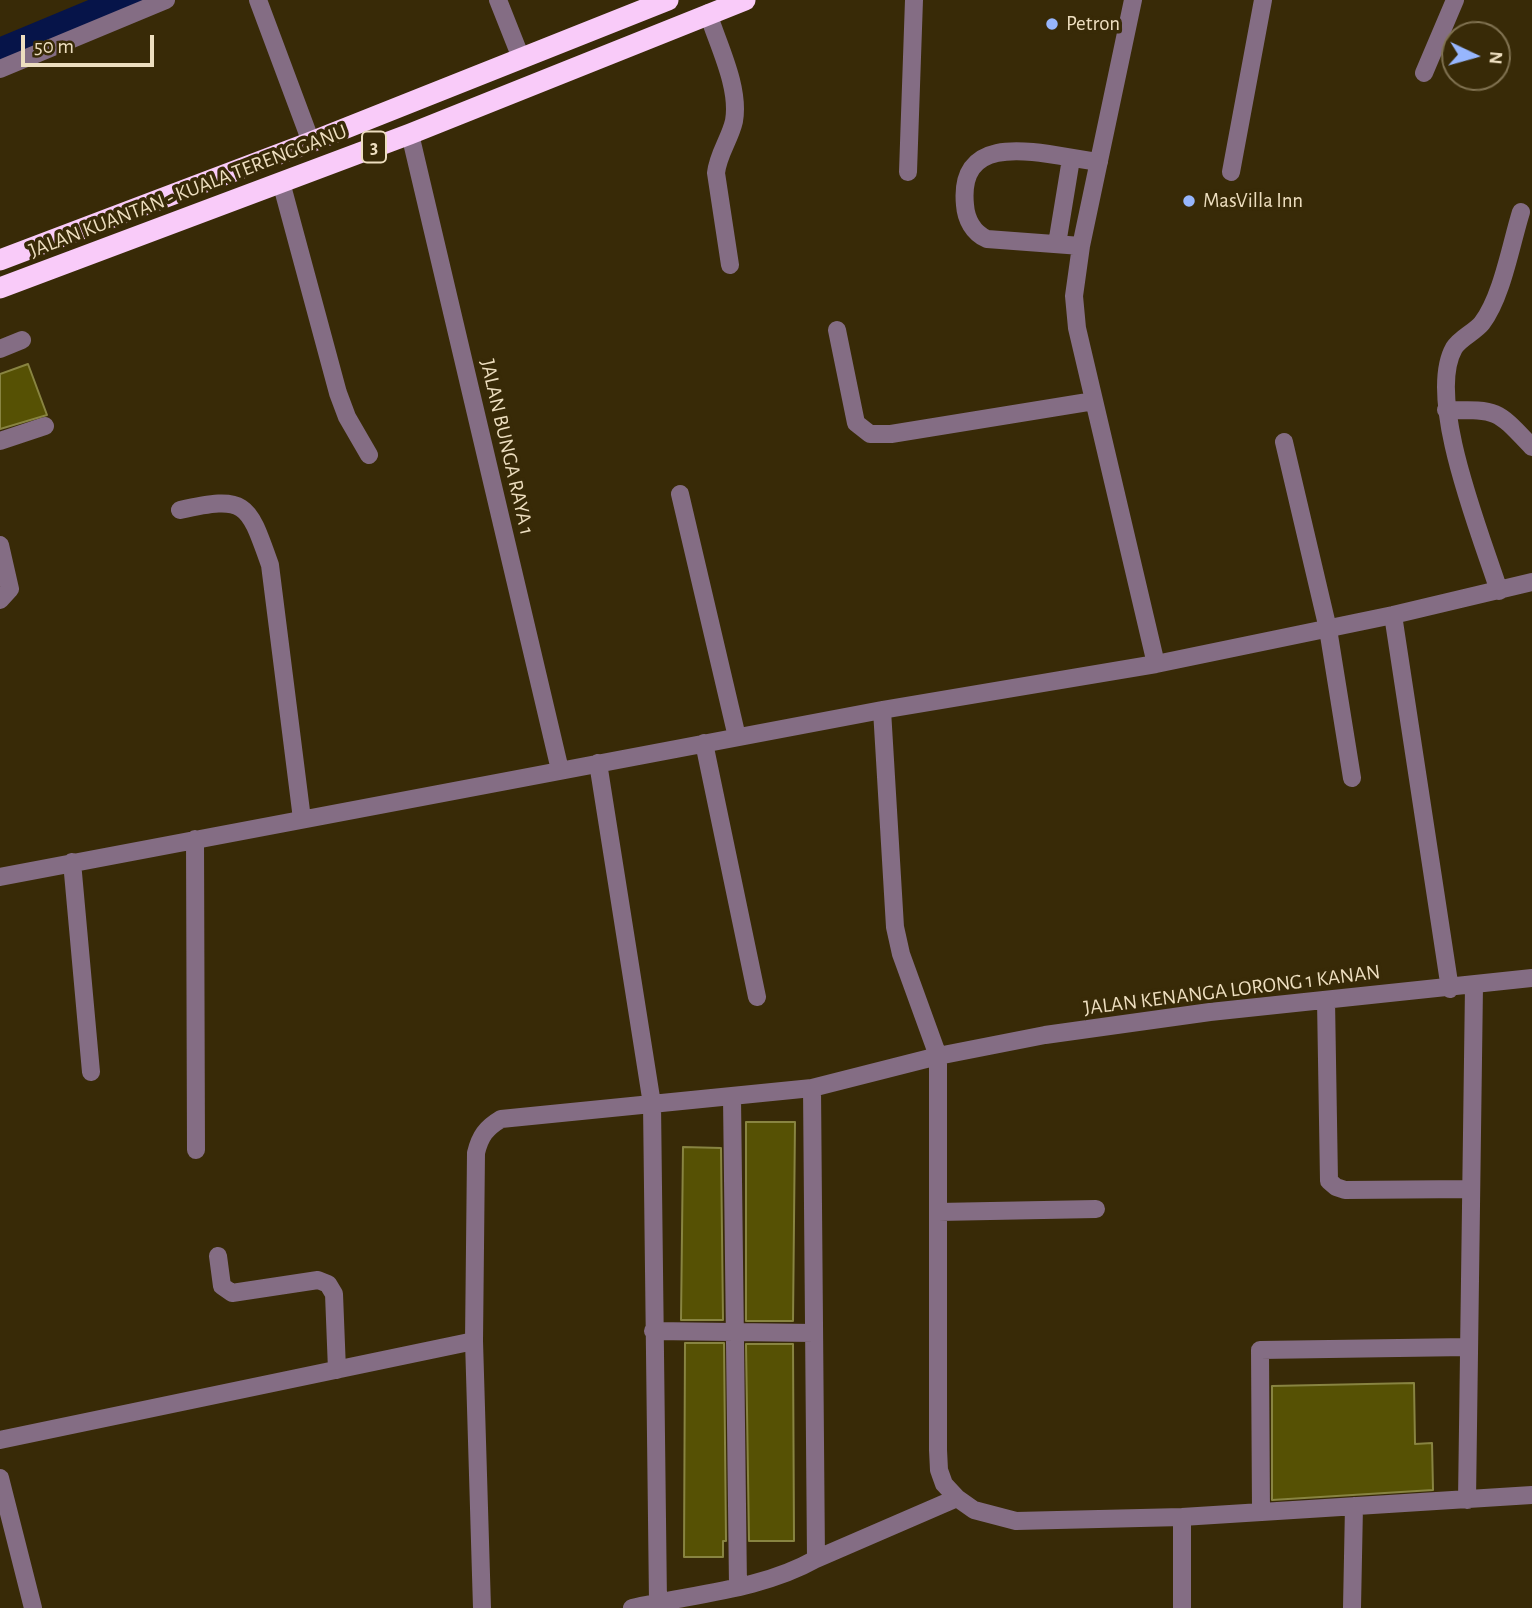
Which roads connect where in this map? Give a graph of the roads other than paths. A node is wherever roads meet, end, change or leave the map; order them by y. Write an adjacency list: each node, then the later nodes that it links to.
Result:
1 (166, 0): 12 (street)
2 (258, 0): 15 (street)
3 (498, 0): 11 (street)
4 (668, 0): 11 (highway, JALAN KUANTAN - KUALA TERENGGANU / 3)
5 (744, 0): 10 (highway, JALAN KUANTAN - KUALA TERENGGANU / 3)
6 (914, 0): 18 (street)
7 (1133, 0): 17 (street)
8 (1263, 0): 19 (street)
9 (1455, 0): 13 (street)
10 (708, 13): 14 (highway, JALAN KUANTAN - KUALA TERENGGANU / 3); 25 (street)
11 (521, 58): 15 (highway, JALAN KUANTAN - KUALA TERENGGANU / 3)
12 (0, 69)
13 (1424, 73)
14 (410, 134): 20 (highway, JALAN KUANTAN - KUALA TERENGGANU / 3); 50 (street, JALAN BUNGA RAYA 1)
15 (311, 142): 24 (highway, JALAN KUANTAN - KUALA TERENGGANU / 3)
16 (1071, 159): 17 (street); 22 (street); 22 (street)
17 (1098, 162): 23 (street)
18 (908, 172)
19 (1231, 172)
20 (281, 182): 26 (highway, JALAN KUANTAN - KUALA TERENGGANU / 3); 36 (street)
21 (1521, 212): 31 (street)
22 (1057, 244): 23 (street)
23 (1081, 246): 30 (street)
24 (0, 260)
25 (730, 265)
26 (0, 288)
27 (837, 330): 30 (street)
28 (23, 340): 29 (street)
29 (0, 349)
30 (1094, 401): 45 (street)
31 (1447, 410): 35 (street); 41 (street)
32 (45, 426): 33 (street)
33 (0, 441)
34 (1284, 442): 44 (street)
35 (1532, 447)
36 (369, 455)
37 (680, 495): 47 (street)
38 (180, 510): 52 (street)
39 (0, 545): 42 (street)
40 (1532, 582): 41 (street)
41 (1499, 591): 43 (street)
42 (0, 600)
43 (1393, 615): 44 (street); 58 (street)
44 (1328, 629): 45 (street); 51 (street)
45 (1156, 664): 46 (street)
46 (881, 710): 47 (street); 61 (street)
47 (737, 737): 48 (street)
48 (704, 743): 49 (street); 59 (street)
49 (598, 763): 50 (street); 65 (street)
50 (560, 770): 52 (street)
51 (1353, 778)
52 (302, 819): 53 (street)
53 (195, 839): 54 (street); 66 (street)
54 (72, 862): 55 (street); 62 (street)
55 (0, 877)
56 (1532, 978): 57 (street, JALAN KENANGA LORONG 1 KANAN)
57 (1474, 986): 58 (street, JALAN KENANGA LORONG 1 KANAN); 67 (street)
58 (1450, 989): 60 (street, JALAN KENANGA LORONG 1 KANAN)
59 (757, 997)
60 (1326, 1000): 61 (street, JALAN KENANGA LORONG 1 KANAN); 67 (street)
61 (938, 1056): 63 (street, JALAN KENANGA LORONG 1 KANAN); 69 (street)
62 (91, 1072)
63 (812, 1088): 64 (street, JALAN KENANGA LORONG 1 KANAN); 73 (street)
64 (732, 1098): 65 (street, JALAN KENANGA LORONG 1 KANAN); 72 (street)
65 (652, 1104): 71 (street); 74 (street, JALAN KENANGA LORONG 1 KANAN)
66 (196, 1150)
67 (1470, 1189): 75 (street)
68 (1096, 1209): 69 (street)
69 (938, 1212): 80 (street)
70 (218, 1256): 76 (street)
71 (653, 1331): 72 (street); 87 (street)
72 (736, 1332): 73 (street); 86 (street)
73 (814, 1333): 85 (street)
74 (474, 1341): 76 (street); 89 (street, JALAN KENANGA LORONG 1 KANAN)
75 (1468, 1347): 81 (street); 83 (street)
76 (337, 1370): 77 (street)
77 (0, 1440)
78 (0, 1478): 88 (street)
79 (1532, 1495): 81 (street)
80 (957, 1499): 84 (street); 85 (street)
81 (1467, 1500): 82 (street)
82 (1354, 1506): 83 (street); 92 (street)
83 (1261, 1512): 84 (street)
84 (1182, 1517): 91 (street)
85 (816, 1559): 86 (street)
86 (738, 1586): 87 (street)
87 (658, 1602): 90 (street)
88 (33, 1608)
89 (482, 1608)
90 (632, 1608)
91 (1182, 1608)
92 (1352, 1608)

